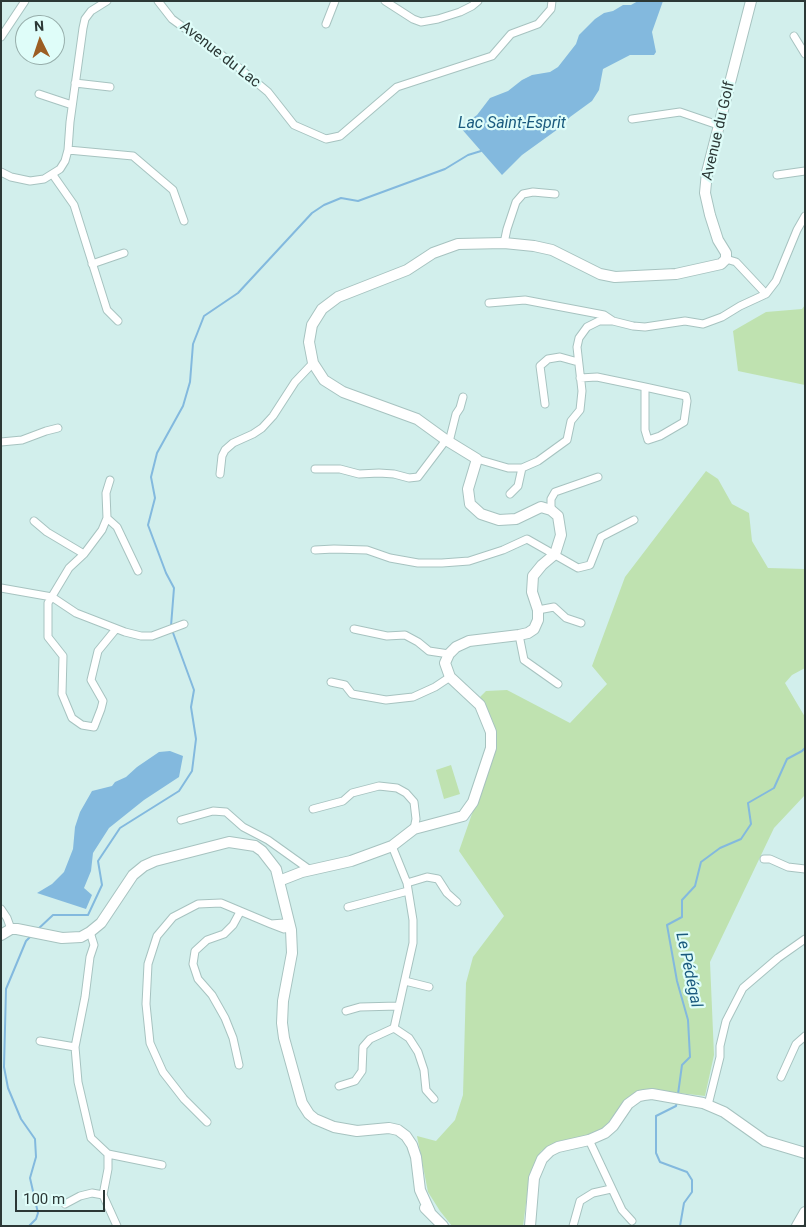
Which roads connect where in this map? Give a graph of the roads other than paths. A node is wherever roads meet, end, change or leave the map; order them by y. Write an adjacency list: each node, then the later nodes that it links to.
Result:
1 (25, 1): 11 (street)
2 (107, 1): 13 (street)
3 (158, 1): 7 (street, Avenue du Lac)
4 (335, 1): 9 (street)
5 (384, 1): 6 (street)
6 (478, 1)
7 (552, 1)
8 (751, 1): 18 (street, Avenue du Golf)
9 (326, 24)
10 (794, 36): 12 (street)
11 (1, 37)
12 (805, 54)
13 (75, 83): 14 (street); 16 (street)
14 (110, 87)
15 (39, 94): 16 (street)
16 (72, 105): 19 (street)
17 (632, 119): 18 (street)
18 (718, 126): 29 (street, Avenue du Golf)
19 (68, 150): 22 (street); 26 (street)
20 (805, 171): 23 (street)
21 (1, 172): 22 (street)
22 (53, 175): 30 (street)
23 (778, 175)
24 (554, 194): 27 (street)
25 (805, 216): 31 (street)
26 (184, 221)
27 (504, 244): 29 (street); 36 (street)
28 (124, 253): 30 (street)
29 (726, 259): 31 (street)
30 (92, 264): 33 (street)
31 (766, 294): 34 (street)
32 (489, 303): 34 (street)
33 (118, 321)
34 (613, 322): 35 (street)
35 (578, 362): 37 (street); 40 (street)
36 (313, 363): 42 (street); 47 (street)
37 (580, 378): 38 (street); 45 (street)
38 (645, 387): 38 (street)
39 (463, 397): 42 (street)
40 (545, 404)
41 (58, 428): 43 (street)
42 (448, 441): 44 (street); 46 (street)
43 (1, 442)
44 (477, 459): 45 (street); 51 (street)
45 (522, 468): 50 (street)
46 (315, 469)
47 (220, 474)
48 (598, 477): 51 (street)
49 (110, 480): 52 (street)
50 (510, 494)
51 (551, 510): 57 (street)
52 (107, 518): 56 (street); 58 (street)
53 (634, 520): 57 (street)
54 (34, 521): 56 (street)
55 (315, 550): 57 (street)
56 (84, 554): 60 (street)
57 (555, 554): 61 (street)
58 (138, 571)
59 (1, 588): 60 (street)
60 (52, 597): 64 (street); 64 (street)
61 (538, 610): 62 (street); 66 (street)
62 (581, 622)
63 (184, 624): 64 (street)
64 (116, 629)
65 (354, 629): 67 (street)
66 (519, 635): 67 (street); 70 (street)
67 (449, 654): 68 (street)
68 (450, 677): 69 (street); 73 (street)
69 (331, 682)
70 (558, 684)
71 (313, 809): 73 (street)
72 (181, 820): 77 (street)
73 (414, 829): 74 (street)
74 (392, 846): 77 (street); 79 (street)
75 (764, 859): 76 (street)
76 (805, 869)
77 (306, 871): 78 (street)
78 (275, 878): 85 (street); 88 (street)
79 (407, 883): 80 (street); 81 (street)
80 (408, 891): 82 (street); 90 (street)
81 (457, 902)
82 (348, 906)
83 (1, 909): 86 (street)
84 (240, 912): 85 (street); 98 (street); 103 (street)
85 (286, 925): 111 (street); 111 (street)
86 (14, 929): 87 (street); 88 (street)
87 (1, 935)
88 (86, 935): 97 (street)
89 (805, 939): 102 (street)
90 (405, 982): 91 (street); 92 (street)
91 (429, 987)
92 (398, 1006): 93 (street); 94 (street)
93 (346, 1011)
94 (394, 1028): 100 (street); 101 (street)
95 (805, 1036): 99 (street)
96 (40, 1041): 97 (street)
97 (75, 1047): 106 (street)
98 (239, 1065)
99 (781, 1077)
100 (339, 1086)
101 (434, 1099)
102 (708, 1104): 104 (street); 105 (street)
103 (207, 1122)
104 (589, 1140): 108 (street); 116 (street)
105 (805, 1153)
106 (108, 1154): 107 (street); 109 (street)
107 (162, 1165)
108 (611, 1189): 113 (street); 117 (street)
109 (103, 1195): 110 (street); 114 (street)
110 (65, 1204)
111 (430, 1212): 115 (street)
112 (805, 1212): 118 (street)
113 (632, 1220)
114 (117, 1226)
115 (443, 1226)
116 (530, 1226)
117 (573, 1226)
118 (797, 1226)

